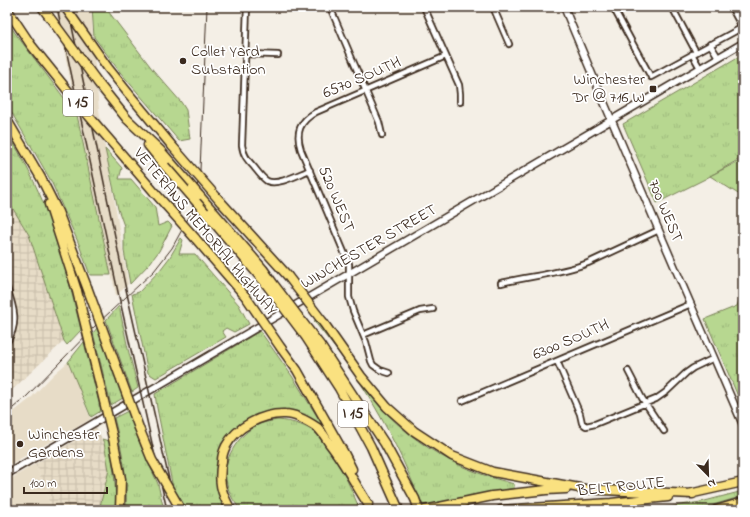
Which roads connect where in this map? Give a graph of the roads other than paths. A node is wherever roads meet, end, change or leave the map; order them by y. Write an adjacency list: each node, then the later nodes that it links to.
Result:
1 (42, 7): 24 (highway, VETERANS MEMORIAL HIGHWAY / I 15, bridge)
2 (65, 7): 51 (highway, bridge)
3 (247, 7): 17 (street)
4 (330, 7): 22 (street)
5 (424, 7): 19 (street)
6 (493, 7): 14 (street)
7 (564, 7): 26 (main road, 700 WEST)
8 (613, 7): 16 (street)
9 (672, 7): 16 (street)
10 (731, 7): 12 (street)
11 (7, 9): 54 (highway, VETERANS MEMORIAL HIGHWAY / I 15, bridge)
12 (743, 27): 15 (street)
13 (743, 42): 20 (main road, WINCHESTER STREET)
14 (509, 44)
15 (710, 44): 16 (street); 20 (street)
16 (694, 53): 21 (street)
17 (245, 54): 18 (street); 29 (street)
18 (278, 55)
19 (446, 56): 22 (street, 6570 SOUTH); 23 (street)
20 (718, 57): 21 (main road, WINCHESTER STREET)
21 (700, 68): 26 (main road, WINCHESTER STREET)
22 (365, 90): 27 (street, 6570 SOUTH); 28 (street)
23 (460, 102)
24 (127, 119): 33 (highway, VETERANS MEMORIAL HIGHWAY / I 15, bridge); 33 (highway, bridge)
25 (7, 120): 30 (highway)
26 (611, 120): 31 (main road, 700 WEST); 32 (main road, WINCHESTER STREET)
27 (298, 134): 29 (street, 520 WEST)
28 (382, 135)
29 (310, 170): 32 (street, 520 WEST)
30 (41, 178): 55 (highway, bridge); 56 (highway, bridge)
31 (659, 230): 34 (street); 36 (main road, 700 WEST)
32 (348, 274): 39 (street, 520 WEST); 49 (main road, WINCHESTER STREET)
33 (269, 283): 38 (highway, VETERANS MEMORIAL HIGHWAY / I 15, bridge)
34 (501, 283)
35 (7, 288): 40 (street)
36 (691, 304): 41 (main road, 700 WEST); 42 (street, 6300 SOUTH)
37 (433, 309): 39 (street)
38 (308, 334): 58 (highway, VETERANS MEMORIAL HIGHWAY / I 15); 59 (highway)
39 (363, 335): 44 (street, 520 WEST)
40 (7, 342)
41 (714, 358): 46 (street); 47 (main road, 700 WEST)
42 (557, 361): 45 (street, 6300 SOUTH); 46 (street)
43 (628, 371): 46 (street)
44 (389, 373)
45 (462, 401)
46 (646, 403): 48 (street)
47 (743, 425)
48 (664, 431)
49 (7, 474)
50 (743, 482): 52 (highway, BELT ROUTE)
51 (585, 489): 52 (highway); 60 (highway)
52 (693, 494): 61 (highway, BELT ROUTE)
53 (743, 502): 62 (highway)
54 (369, 507): 57 (highway)
55 (120, 510)
56 (181, 510)
57 (232, 510)
58 (399, 510)
59 (419, 510)
60 (425, 510)
61 (501, 510)
62 (716, 510)

